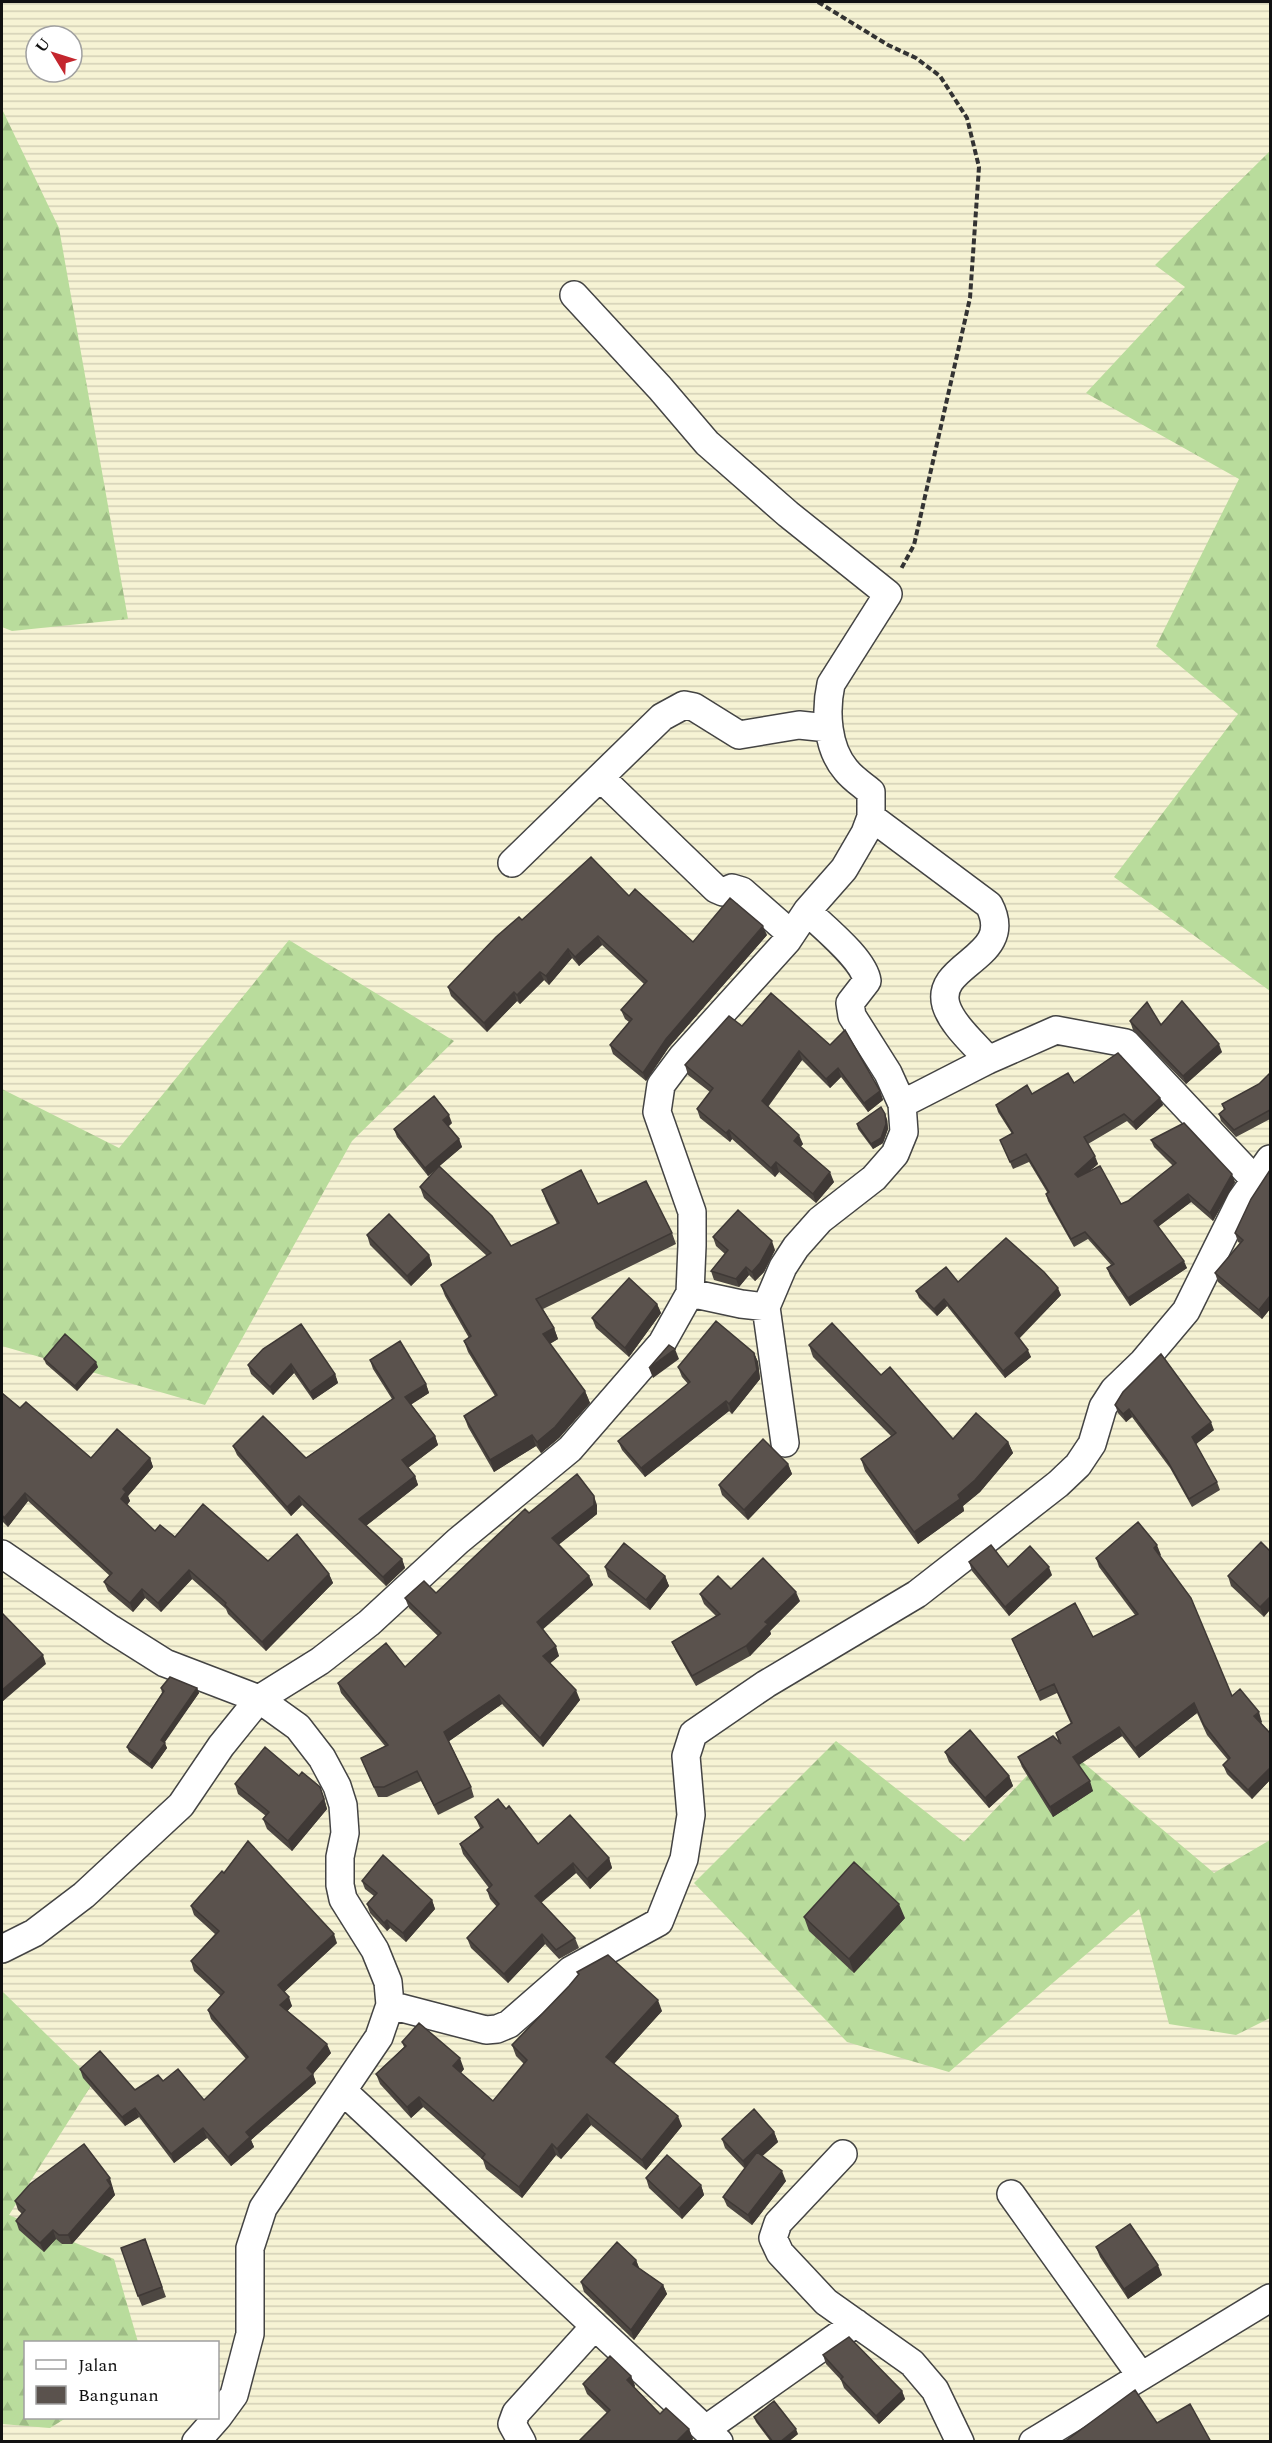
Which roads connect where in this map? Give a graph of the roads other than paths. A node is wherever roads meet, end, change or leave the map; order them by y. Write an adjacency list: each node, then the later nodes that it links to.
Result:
1 (574, 295): 2 (street)
2 (828, 728): 3 (street); 4 (street)
3 (601, 778): 5 (street); 7 (street)
4 (871, 817): 6 (street); 8 (street)
5 (512, 863)
6 (807, 911): 7 (street); 9 (street)
7 (791, 934): 11 (street)
8 (988, 1060): 9 (street); 10 (street)
9 (902, 1104): 12 (street)
10 (1262, 1169): 17 (street)
11 (690, 1293): 12 (street); 15 (street)
12 (766, 1306): 13 (street)
13 (784, 1443)
14 (2, 1554): 15 (street)
15 (259, 1699): 16 (street); 17 (street)
16 (2, 1949)
17 (390, 2005): 18 (street)
18 (343, 2091): 23 (street); 25 (street)
19 (843, 2154): 22 (street)
20 (1011, 2194): 24 (street)
21 (1270, 2298): 24 (street)
22 (856, 2323): 27 (street); 30 (street)
23 (594, 2327): 27 (street); 29 (street)
24 (1141, 2376): 31 (street)
25 (219, 2414)
26 (216, 2419): 28 (street)
27 (713, 2435)
28 (196, 2442)
29 (522, 2442)
30 (960, 2442)
31 (1033, 2442)

